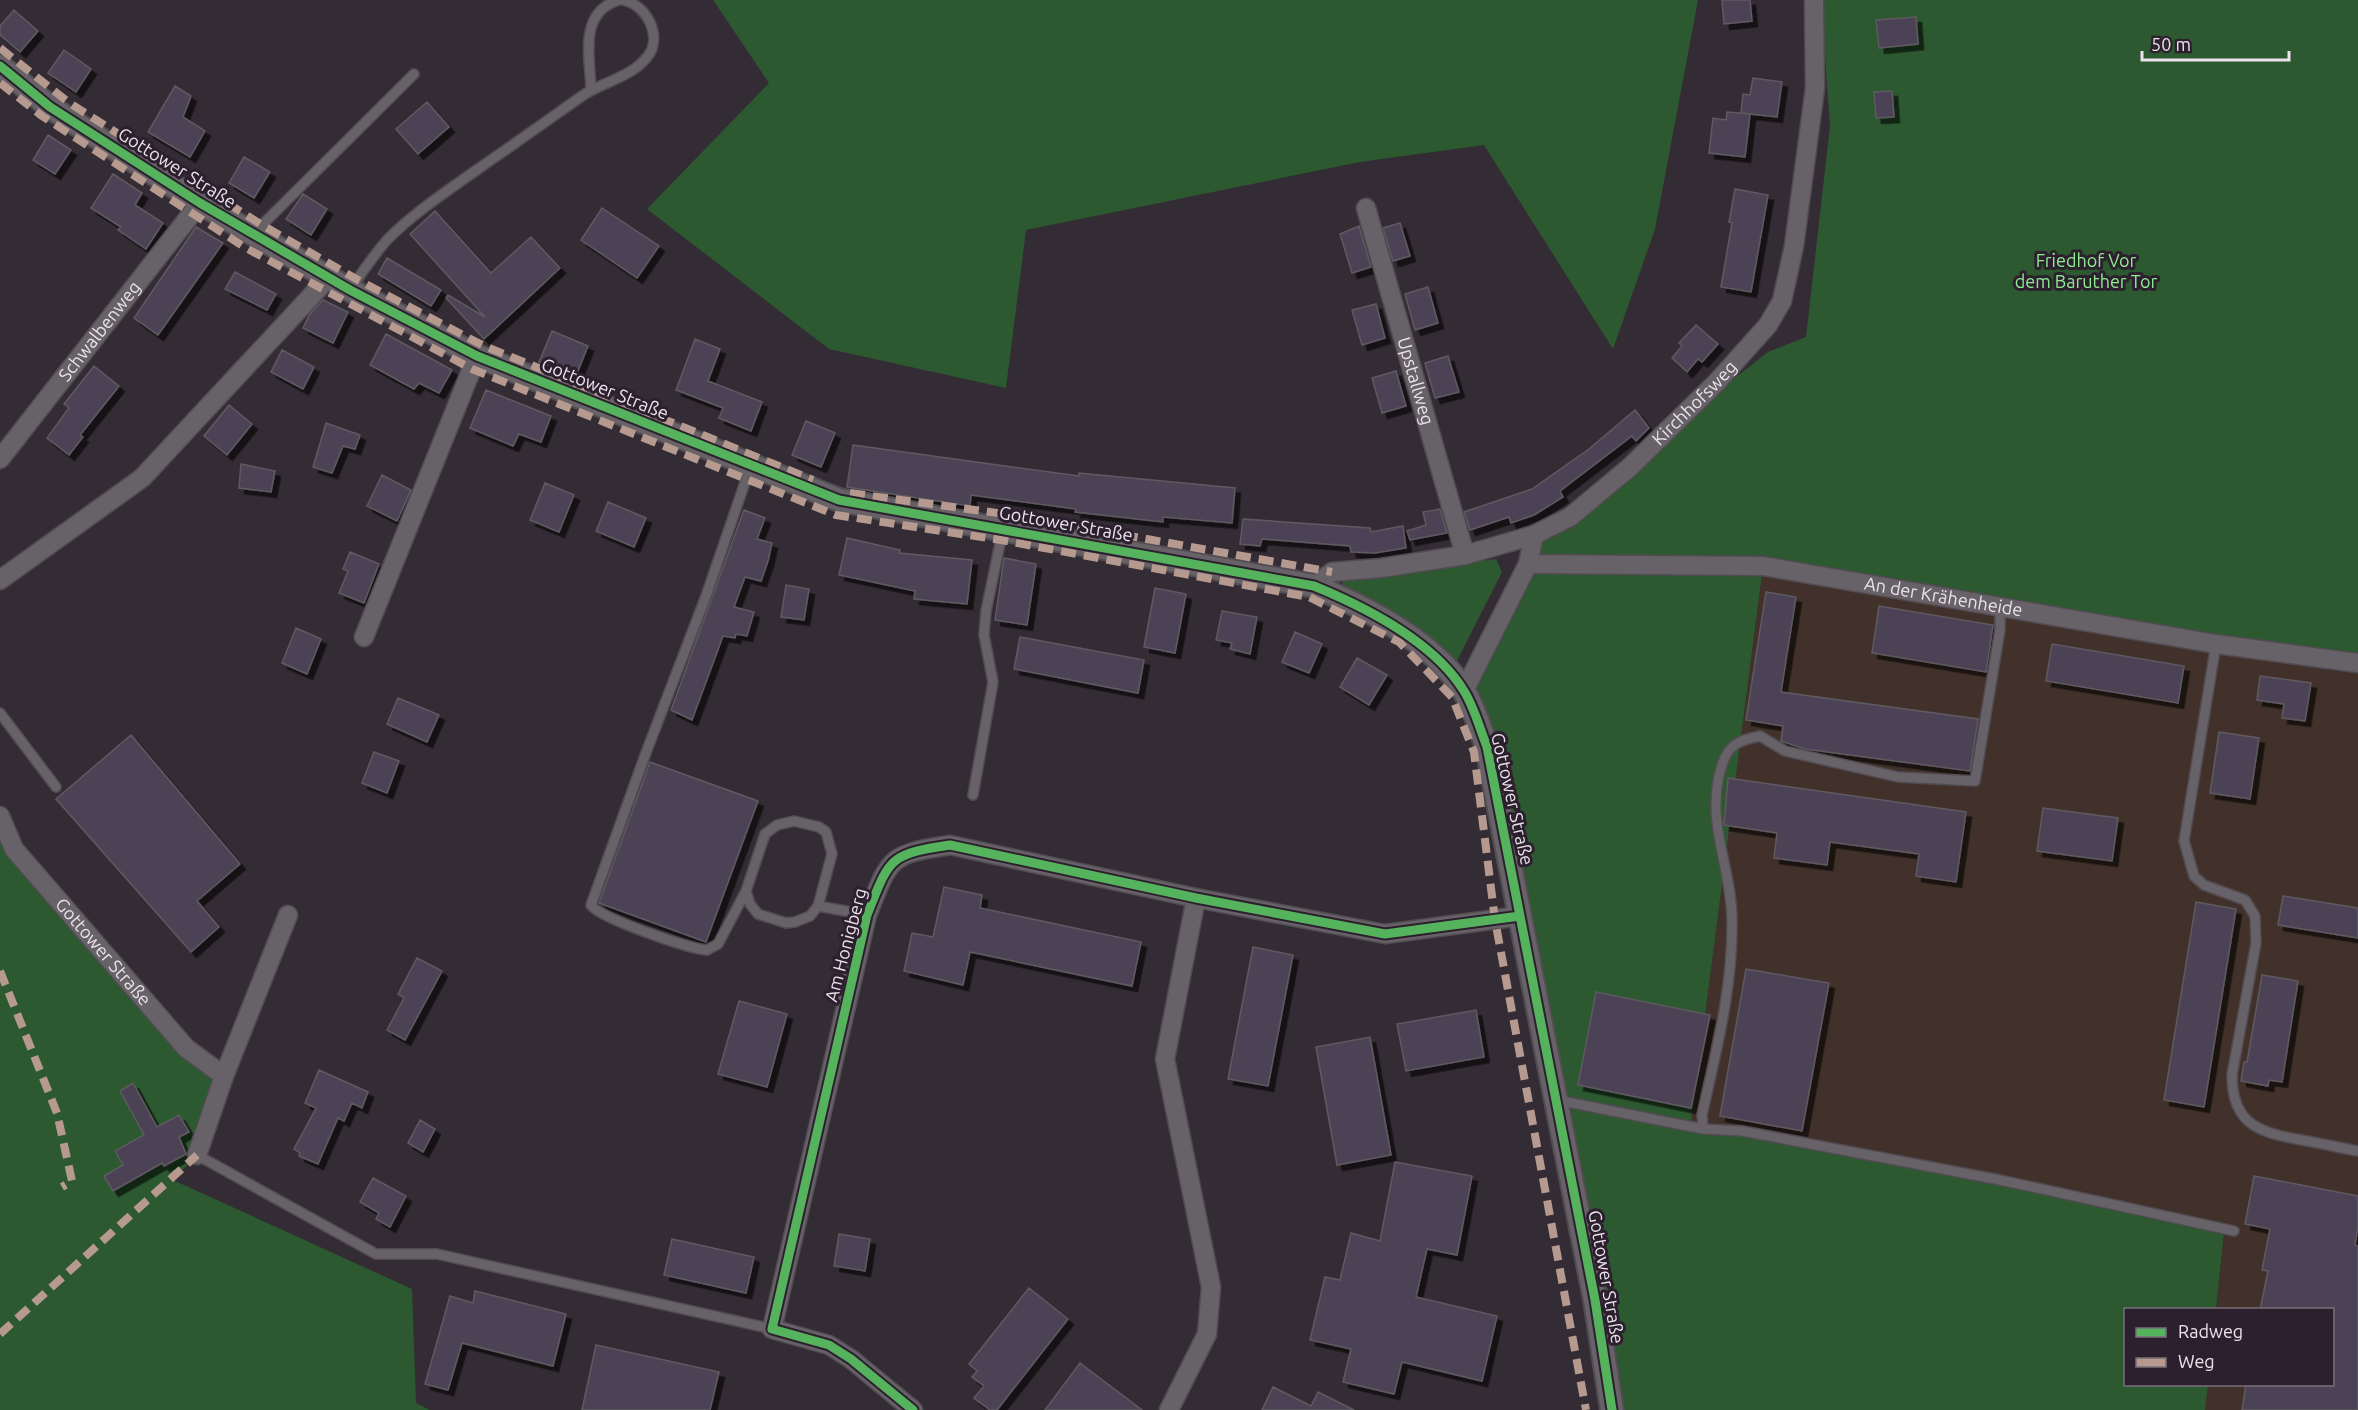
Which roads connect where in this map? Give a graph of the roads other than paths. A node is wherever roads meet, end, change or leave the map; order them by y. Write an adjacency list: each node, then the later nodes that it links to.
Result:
1 (621, 0): 5 (lane); 5 (lane)
2 (1814, 0): 15 (street, Kirchhofsweg)
3 (0, 66): 6 (street, Gottower Straße)
4 (414, 74): 8 (lane)
5 (591, 89): 10 (lane)
6 (200, 203): 8 (street, Gottower Straße); 12 (street, Schwalbenweg)
7 (1366, 208): 16 (street, Upstallweg)
8 (253, 234): 9 (street, Gottower Straße)
9 (329, 278): 10 (street, Gottower Straße); 18 (street)
10 (350, 290): 11 (street, Gottower Straße)
11 (477, 356): 13 (street, Gottower Straße); 21 (street)
12 (0, 459)
13 (752, 465): 14 (street, Gottower Straße); 29 (lane)
14 (1003, 529): 19 (street, Gottower Straße); 27 (lane)
15 (1534, 535): 16 (street, Kirchhofsweg); 17 (street)
16 (1465, 555): 19 (street, Kirchhofsweg)
17 (1528, 564): 20 (street, An der Krähenheide); 24 (street)
18 (0, 580)
19 (1314, 586): 24 (street, Gottower Straße)
20 (2000, 606): 22 (street, An der Krähenheide); 37 (lane)
21 (364, 637)
22 (2216, 644): 23 (street, An der Krähenheide); 38 (lane)
23 (2358, 663)
24 (1464, 691): 34 (street, Gottower Straße)
25 (0, 713): 26 (lane)
26 (56, 787)
27 (973, 795)
28 (0, 816): 35 (street, Gottower Straße)
29 (746, 891): 31 (lane); 31 (lane)
30 (1196, 898): 33 (street, Am Honigberg); 34 (street, Am Honigberg); 43 (street)
31 (818, 906): 33 (lane)
32 (288, 915): 35 (street)
33 (867, 915): 41 (street, Am Honigberg)
34 (1520, 916): 36 (street, Gottower Straße)
35 (224, 1076): 39 (street)
36 (1557, 1100): 37 (lane); 44 (street, Gottower Straße)
37 (1703, 1129): 40 (lane)
38 (2358, 1151)
39 (197, 1155): 41 (lane)
40 (2234, 1231)
41 (772, 1329): 42 (street)
42 (913, 1410)
43 (1169, 1410)
44 (1612, 1410)

